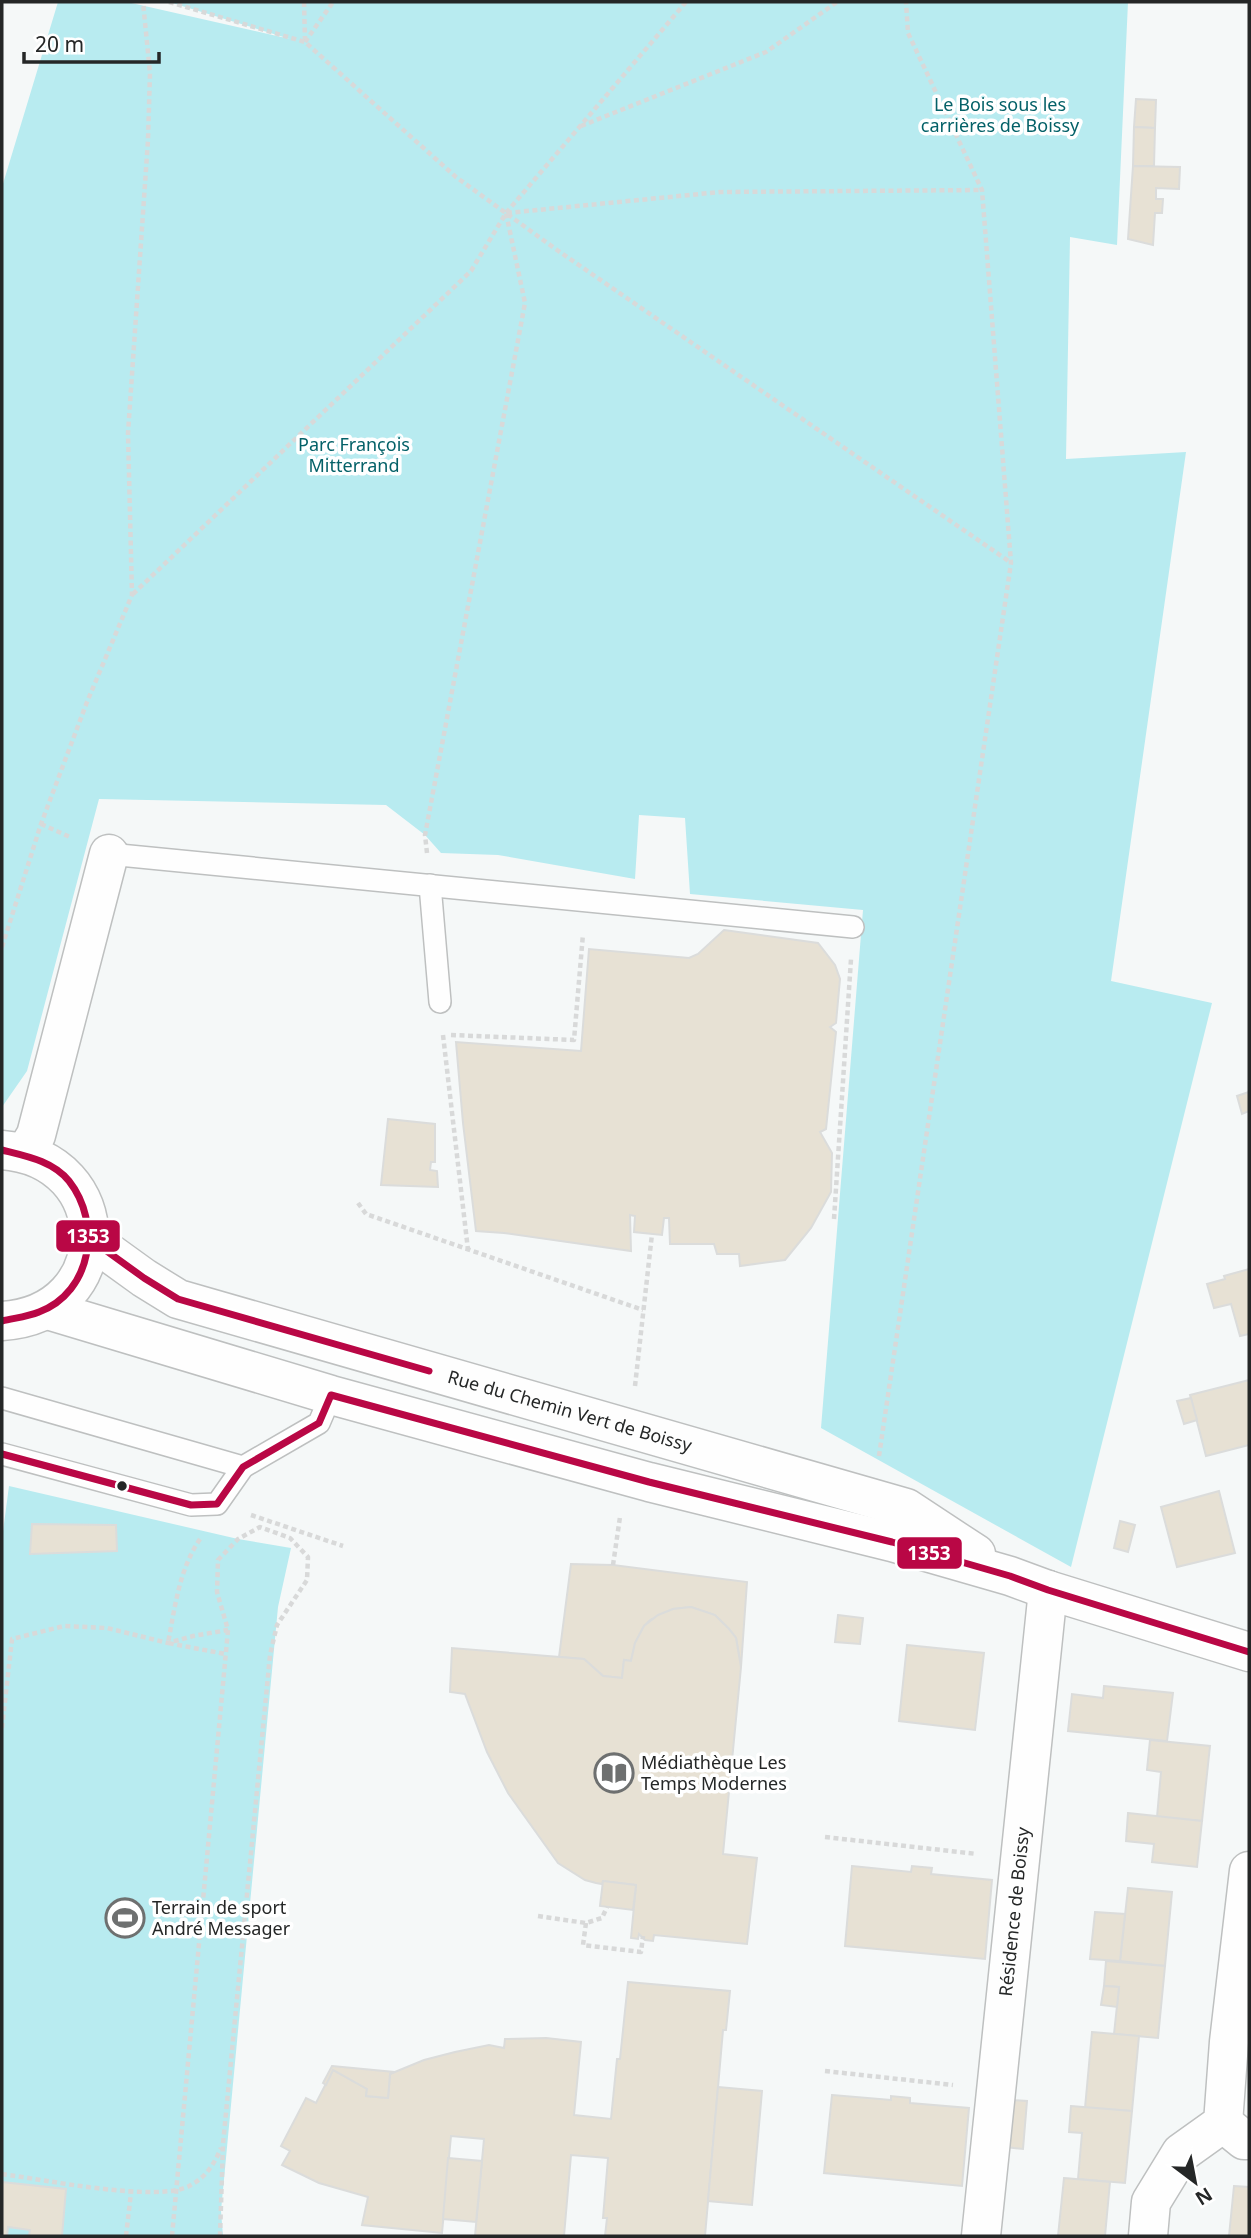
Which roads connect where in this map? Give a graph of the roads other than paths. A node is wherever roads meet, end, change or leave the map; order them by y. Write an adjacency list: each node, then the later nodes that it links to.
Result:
1 (110, 854): 2 (lane); 5 (street)
2 (429, 886): 3 (lane); 4 (lane)
3 (853, 927)
4 (440, 1002)
5 (14, 1151): 6 (street)
6 (90, 1238): 7 (street); 13 (street, Rue du Chemin Vert de Boissy)
7 (48, 1310): 8 (street); 9 (street, Rue du Chemin Vert de Boissy)
8 (2, 1321)
9 (331, 1395): 12 (lane); 13 (street, Rue du Chemin Vert de Boissy)
10 (2, 1398): 12 (lane)
11 (2, 1454): 12 (lane)
12 (243, 1467)
13 (1010, 1576): 14 (street, Rue du Chemin Vert de Boissy)
14 (1048, 1590): 15 (street, Rue du Chemin Vert de Boissy); 19 (street, Résidence de Boissy)
15 (1249, 1652)
16 (1249, 1871): 17 (street)
17 (1239, 2065): 18 (street)
18 (1236, 2131): 20 (street)
19 (981, 2236)
20 (1148, 2236)

